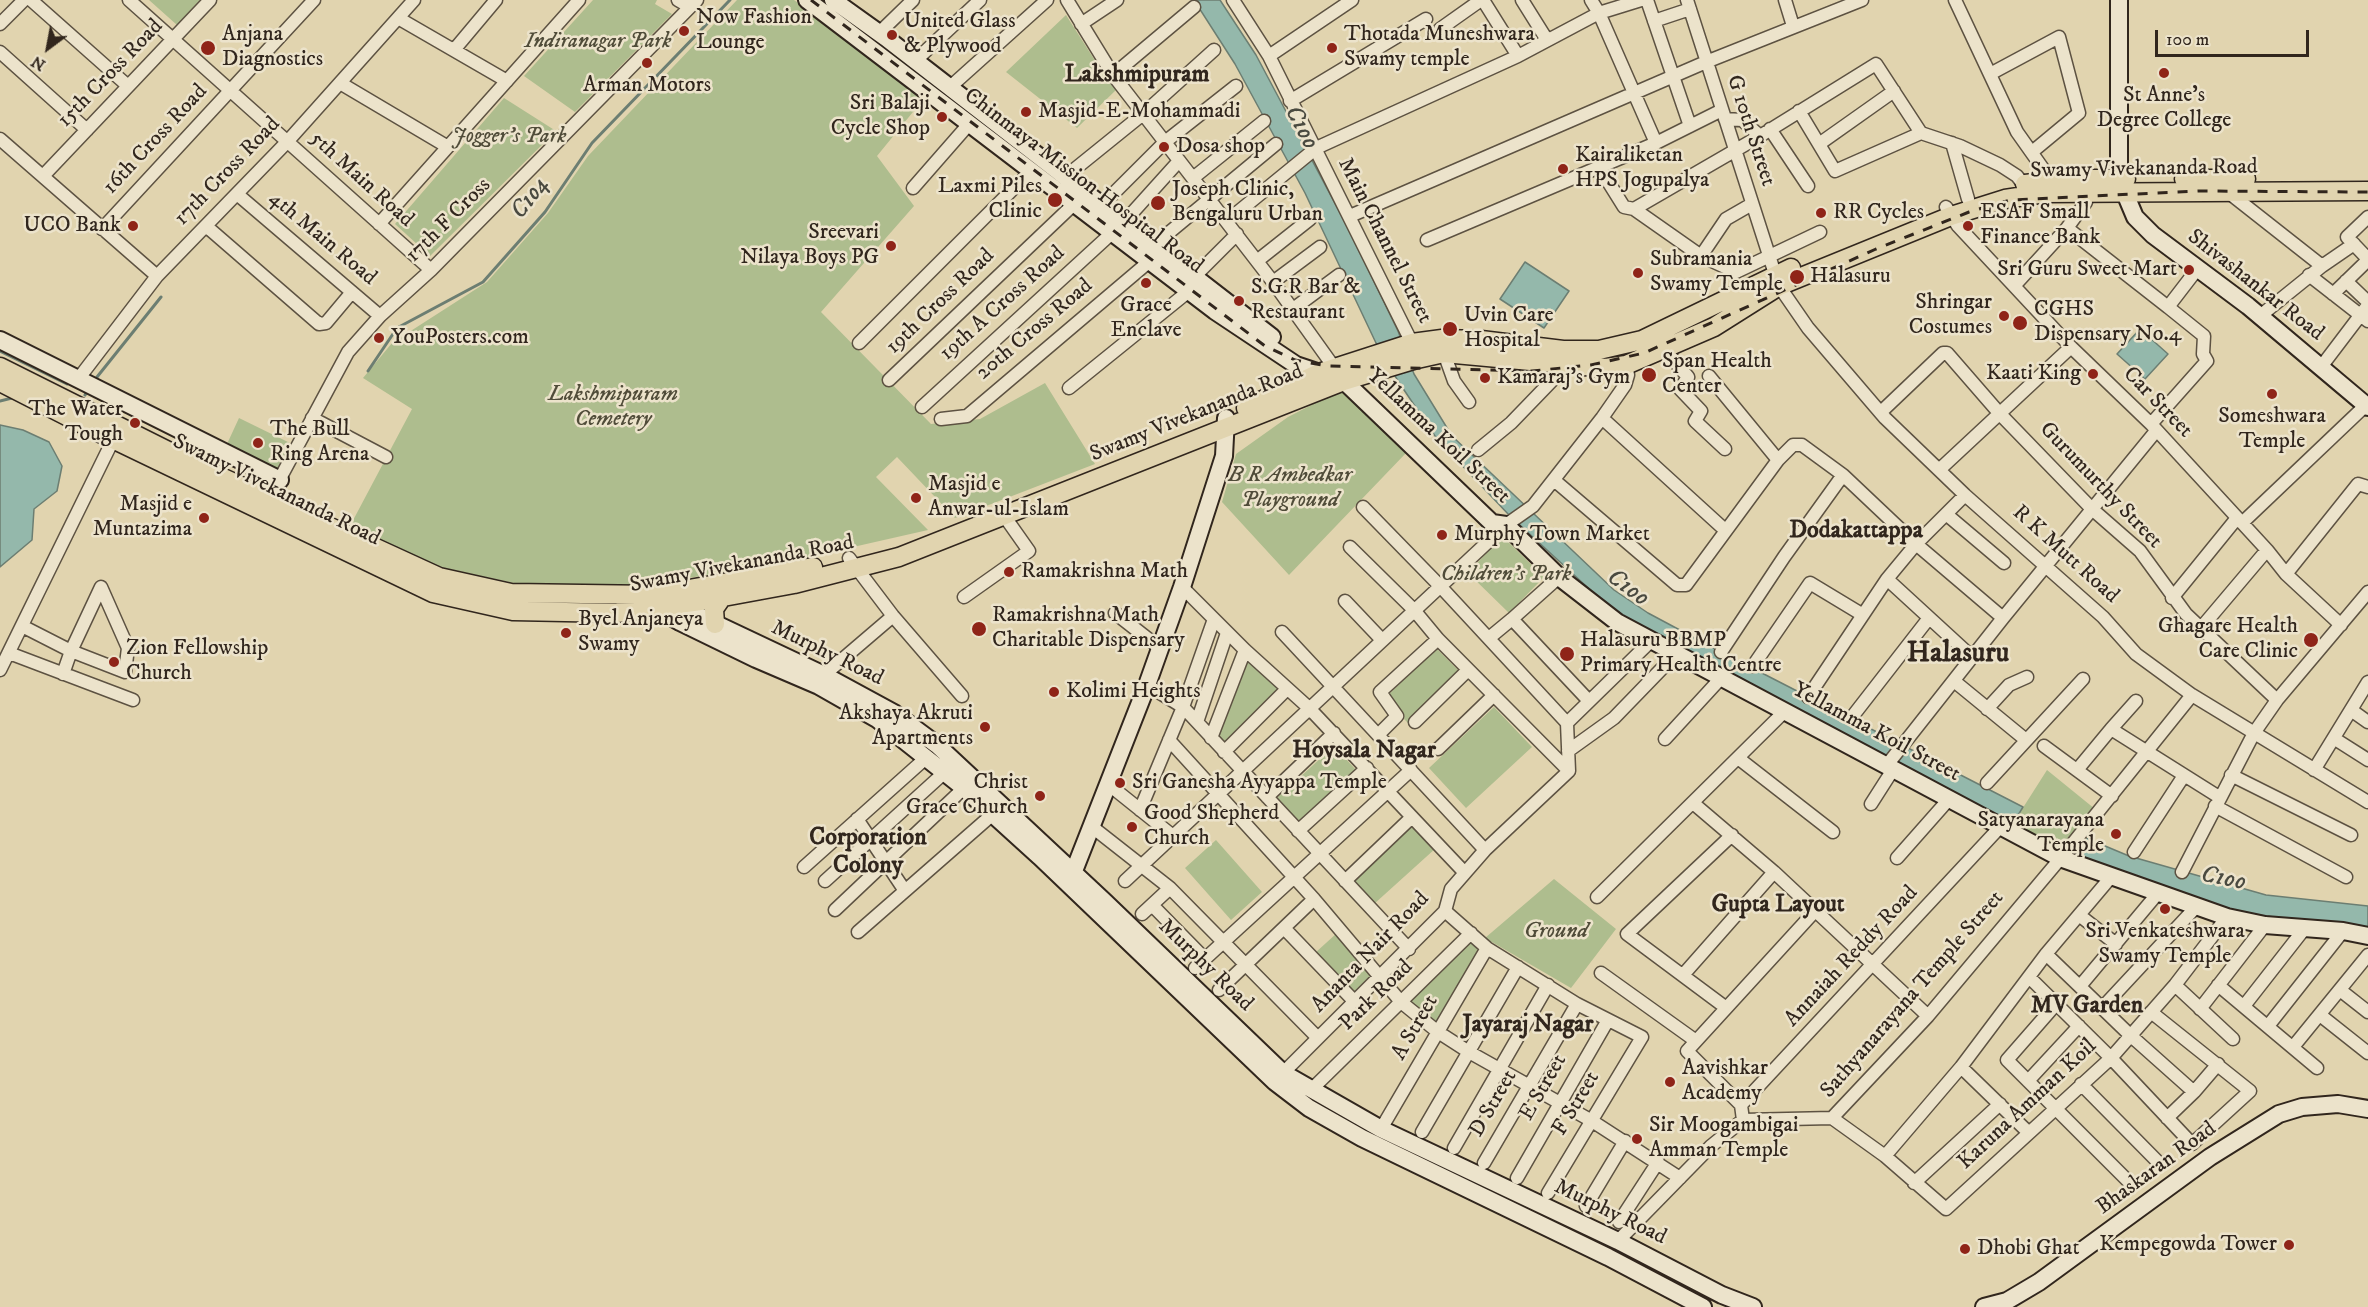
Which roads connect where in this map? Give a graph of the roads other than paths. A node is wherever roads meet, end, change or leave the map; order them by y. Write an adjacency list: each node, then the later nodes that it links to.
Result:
1 (24, 0): 35 (street)
2 (31, 0): 54 (street)
3 (129, 0): 40 (street, 5th Main Road)
4 (210, 0): 40 (street, 15th Cross Road)
5 (314, 0): 57 (street, 16th Cross Road)
6 (414, 0): 32 (street, 17th Cross Road)
7 (496, 0): 42 (street)
8 (579, 0): 52 (street)
9 (678, 0): 27 (street)
10 (807, 0): 30 (main road, Chinmaya Mission Hospital Road)
11 (913, 0): 39 (street)
12 (980, 0): 47 (street)
13 (1047, 0): 56 (street)
14 (1067, 0): 36 (street)
15 (1117, 0): 36 (street)
16 (1233, 0): 45 (street, Main Channel Street)
17 (1352, 0): 45 (street)
18 (1482, 0): 38 (street); 46 (street)
19 (1522, 0): 41 (street)
20 (1591, 0): 31 (street)
21 (1641, 0): 31 (street)
22 (1647, 0): 34 (street)
23 (1785, 0): 37 (street)
24 (1955, 0): 49 (street)
25 (2119, 0): 90 (main road)
26 (1856, 1): 37 (street)
27 (694, 4): 124 (street, 17th F Cross)
28 (1689, 4): 34 (street); 48 (street, G 10th Street)
29 (1194, 7): 50 (street)
30 (843, 8): 39 (main road, Chinmaya Mission Hospital Road); 65 (main road, Chinmaya Mission Hospital Road)
31 (1599, 13): 41 (street); 59 (street)
32 (398, 18): 42 (street); 53 (street, 17th Cross Road)
33 (1426, 19): 60 (street)
34 (1654, 21): 51 (street)
35 (0, 24)
36 (1082, 24): 50 (street)
37 (1793, 26): 48 (street)
38 (1440, 29)
39 (879, 33): 47 (main road, Chinmaya Mission Hospital Road)
40 (173, 39): 54 (street, 15th Cross Road); 57 (street, 5th Main Road)
41 (1547, 40): 46 (street)
42 (454, 50): 52 (street)
43 (1214, 50): 62 (street)
44 (0, 52): 67 (street)
45 (1269, 56): 60 (street, Main Channel Street)
46 (1518, 56): 79 (street)
47 (915, 61): 56 (main road, Chinmaya Mission Hospital Road)
48 (1706, 62): 51 (street); 63 (street, G 10th Street)
49 (1990, 74): 80 (street); 80 (street)
50 (1113, 75): 62 (street)
51 (1672, 78): 59 (street); 66 (street)
52 (507, 81): 77 (street)
53 (340, 83): 71 (street, 17th Cross Road); 77 (street)
54 (128, 86): 67 (street, 15th Cross Road)
55 (1236, 86): 72 (street)
56 (949, 88): 85 (main road, Chinmaya Mission Hospital Road)
57 (230, 90): 71 (street, 5th Main Road); 112 (street, 16th Cross Road)
58 (1894, 92): 61 (street); 69 (street); 76 (street)
59 (1633, 94): 73 (street); 104 (street)
60 (1290, 100): 79 (street, Main Channel Street)
61 (1799, 111): 68 (street); 76 (street)
62 (1143, 114): 72 (street); 85 (street)
63 (1724, 115): 66 (street); 68 (street); 78 (street, G 10th Street)
64 (1264, 121): 86 (street)
65 (969, 124): 83 (main road, Chinmaya Mission Hospital Road); 92 (street)
66 (1690, 126): 73 (street)
67 (87, 130): 84 (street, 15th Cross Road)
68 (1765, 133): 78 (street); 91 (street)
69 (1921, 133): 74 (street); 76 (street)
70 (0, 139): 84 (street)
71 (288, 142): 96 (street, 17th Cross Road); 108 (street, 5th Main Road)
72 (1165, 142): 81 (street); 101 (street)
73 (1656, 143): 82 (street)
74 (1952, 143): 89 (street); 98 (street)
75 (1276, 144): 97 (street, 20th Cross Road)
76 (1819, 144)
77 (448, 147): 108 (street)
78 (1737, 149): 100 (street, G 10th Street); 102 (street)
79 (1312, 152): 104 (street, Main Channel Street); 107 (street)
80 (2031, 152): 88 (street)
81 (1179, 161): 86 (street); 110 (street, 19th A Cross Road)
82 (1599, 167): 102 (street); 115 (street)
83 (1031, 171): 99 (main road, Chinmaya Mission Hospital Road); 141 (street)
84 (43, 176): 112 (street)
85 (1065, 177): 101 (main road, Chinmaya Mission Hospital Road)
86 (1193, 178): 97 (street)
87 (2368, 178): 90 (main road, Swamy Vivekananda Road)
88 (2051, 180): 89 (main road, Swamy Vivekananda Road); 90 (main road, Swamy Vivekananda Road)
89 (2023, 184): 98 (main road, Swamy Vivekananda Road)
90 (2122, 185): 93 (main road, Swamy Vivekananda Road); 95 (main road, Swamy Vivekananda Road); 123 (main road, Shivashankar Road)
91 (1808, 186)
92 (913, 188)
93 (2227, 191): 94 (main road, Swamy Vivekananda Road); 122 (street)
94 (2368, 191)
95 (2085, 192): 103 (main road, Swamy Vivekananda Road); 111 (street)
96 (237, 194): 109 (street, 17th Cross Road); 133 (street, 4th Main Road)
97 (1209, 199): 107 (street); 118 (street, 20th Cross Road)
98 (1968, 199): 103 (main road, Swamy Vivekananda Road)
99 (1074, 204): 110 (main road, Chinmaya Mission Hospital Road); 156 (street, 19th Cross Road)
100 (1752, 204): 119 (street); 125 (street, G 10th Street)
101 (1102, 205): 110 (main road, Chinmaya Mission Hospital Road)
102 (1634, 209): 119 (street)
103 (1949, 211): 125 (main road, Swamy Vivekananda Road); 132 (street, Car Street)
104 (1350, 216): 143 (street, Main Channel Street)
105 (2368, 217): 116 (street)
106 (1310, 219): 121 (street)
107 (1227, 221): 114 (street)
108 (379, 224): 124 (street, 5th Main Road)
109 (206, 226): 128 (street, 17th Cross Road); 133 (street)
110 (1119, 227): 118 (main road, Chinmaya Mission Hospital Road); 161 (street, 19th A Cross Road)
111 (2067, 228): 132 (street); 135 (street)
112 (102, 229): 128 (street)
113 (1820, 232): 125 (street)
114 (1237, 234): 121 (street); 131 (street)
115 (1427, 240)
116 (2354, 244): 120 (street); 122 (street)
117 (1320, 247): 130 (street)
118 (1152, 252): 131 (main road, Chinmaya Mission Hospital Road); 166 (street, 20th Cross Road)
119 (1701, 256): 125 (street)
120 (2368, 260): 129 (street)
121 (1257, 261): 130 (street)
122 (2322, 266): 127 (street)
123 (2198, 268): 135 (street); 139 (main road, Shivashankar Road)
124 (431, 270): 138 (street, 17th F Cross)
125 (1775, 272): 144 (main road, Swamy Vivekananda Road); 145 (main road, Swamy Vivekananda Road); 162 (street, R K Mutt Road)
126 (1340, 275): 136 (street)
127 (2309, 275): 134 (street); 139 (street)
128 (157, 276): 155 (street, 17th Cross Road)
129 (2346, 281): 134 (street); 137 (street)
130 (1273, 282): 136 (street)
131 (1192, 284): 150 (main road, Chinmaya Mission Hospital Road); 158 (street)
132 (2015, 285): 142 (street, Car Street)
133 (352, 292): 138 (street, 4th Main Road)
134 (2333, 294): 137 (street)
135 (2168, 308): 168 (street)
136 (1293, 309): 150 (street)
137 (2366, 310): 153 (street)
138 (380, 316): 164 (street, 17th F Cross)
139 (2260, 316): 153 (main road, Shivashankar Road)
140 (0, 339): 155 (main road)
141 (859, 342)
142 (2071, 347): 163 (street); 168 (street, Car Street)
143 (1412, 349): 144 (main road, Swamy Vivekananda Road); 146 (main road, Swamy Vivekananda Road); 151 (main road, Swamy Vivekananda Road)
144 (1602, 349): 152 (main road)
145 (1664, 349): 148 (main road, Swamy Vivekananda Road); 171 (street)
146 (1444, 353): 147 (main road, Swamy Vivekananda Road); 159 (street)
147 (1567, 365): 152 (main road, Swamy Vivekananda Road); 172 (street)
148 (1626, 365): 152 (main road, Swamy Vivekananda Road); 165 (street)
149 (0, 367): 176 (main road, Swamy Vivekananda Road)
150 (1325, 368): 151 (main road, Swamy Vivekananda Road); 167 (main road, Swamy Vivekananda Road)
151 (1349, 368): 167 (main road, Swamy Vivekananda Road); 188 (main road, Yellamma Koil Street)
152 (1606, 368)
153 (2321, 368): 160 (main road, Shivashankar Road)
154 (1709, 376): 174 (street)
155 (79, 378): 170 (main road)
156 (889, 380)
157 (0, 382): 169 (main road, Swamy Vivekananda Road)
158 (1069, 388)
159 (1469, 402)
160 (2367, 406): 187 (street)
161 (922, 407)
162 (1881, 412): 163 (street, Gurumurthy Street); 175 (street, R K Mutt Road)
163 (2000, 414): 175 (street); 184 (street, Gurumurthy Street)
164 (312, 418): 173 (street); 178 (street, 17th F Cross)
165 (1602, 418): 179 (street); 189 (street)
166 (941, 419)
167 (1227, 423): 186 (main road, Swamy Vivekananda Road); 190 (main road, Swamy Vivekananda Road); 201 (main road)
168 (2154, 428): 184 (street); 187 (street, Car Street)
169 (113, 440): 206 (main road, Swamy Vivekananda Road); 218 (street)
170 (217, 448): 176 (street); 178 (main road)
171 (1725, 449)
172 (1478, 450)
173 (386, 457)
174 (1778, 460): 177 (street); 189 (street)
175 (1939, 470): 181 (street, R K Mutt Road)
176 (208, 471): 182 (main road, Swamy Vivekananda Road)
177 (1843, 475): 191 (street); 229 (street)
178 (280, 480): 182 (street, 17th F Cross)
179 (1554, 480): 188 (street); 189 (street)
180 (2368, 487): 197 (street)
181 (1965, 495): 185 (street); 196 (street, R K Mutt Road)
182 (269, 499): 206 (main road, Swamy Vivekananda Road)
183 (1363, 507): 200 (street)
184 (2092, 508): 196 (street); 205 (street, Gurumurthy Street)
185 (1946, 514): 191 (street); 195 (street)
186 (1005, 517): 190 (main road, Swamy Vivekananda Road); 204 (street)
187 (2239, 521): 193 (street, Car Street); 205 (street)
188 (1509, 522): 198 (main road, Yellamma Koil Street); 200 (street)
189 (1725, 530)
190 (938, 539): 194 (main road, Swamy Vivekananda Road)
191 (1916, 544): 199 (street); 213 (street)
192 (1350, 547): 208 (street)
193 (2267, 550): 197 (street, Car Street); 219 (street)
194 (852, 563): 203 (main road, Swamy Vivekananda Road); 206 (main road, Swamy Vivekananda Road); 211 (street)
195 (2004, 563)
196 (2046, 566): 213 (street); 247 (street, R K Mutt Road)
197 (2286, 574): 217 (street, Car Street)
198 (1559, 577): 215 (street); 225 (main road, Yellamma Koil Street)
199 (1887, 579): 210 (street); 212 (street)
200 (1440, 586): 208 (street); 222 (street)
201 (1182, 587): 214 (street); 226 (main road)
202 (2368, 592): 217 (street)
203 (723, 596): 206 (main road, Swamy Vivekananda Road); 216 (main road)
204 (964, 597)
205 (2172, 598): 219 (street, Gurumurthy Street)
206 (665, 600): 216 (main road, Murphy Road); 278 (main road, Murphy Road)
207 (1345, 601): 224 (street)
208 (1414, 610): 223 (street); 224 (street)
209 (1115, 613): 226 (street)
210 (1863, 615): 233 (street); 249 (street)
211 (893, 616): 237 (street); 248 (street)
212 (1929, 618): 232 (street); 259 (street)
213 (2003, 618): 232 (street)
214 (1214, 619): 221 (street); 254 (street)
215 (1512, 619): 222 (street); 252 (street)
216 (715, 624): 237 (main road, Murphy Road)
217 (2341, 625): 251 (street)
218 (22, 626): 228 (street); 230 (street)
219 (2201, 628): 251 (street, Gurumurthy Street)
220 (1282, 632): 244 (street)
221 (1227, 633): 227 (street); 260 (street)
222 (1489, 638): 263 (street)
223 (1438, 639): 235 (street); 267 (street)
224 (1382, 640): 244 (street)
225 (1651, 641): 231 (main road, Yellamma Koil Street); 252 (street)
226 (1161, 649): 243 (main road)
227 (1245, 650): 245 (street); 268 (street)
228 (71, 651): 228 (street); 236 (street)
229 (1721, 652)
230 (9, 653): 234 (street); 236 (street)
231 (1676, 654): 238 (main road, Yellamma Koil Street); 277 (street)
232 (1972, 657): 241 (street)
233 (1753, 666)
234 (0, 670)
235 (1468, 670): 246 (street); 261 (street)
236 (63, 674): 250 (street)
237 (824, 675): 329 (main road, Murphy Road)
238 (1722, 677): 258 (main road, Yellamma Koil Street); 269 (street)
239 (2027, 677): 256 (street)
240 (2083, 679): 272 (street)
241 (1954, 681): 256 (street); 281 (street)
242 (2368, 682): 257 (street)
243 (1147, 685): 254 (street); 292 (main road)
244 (1333, 686): 255 (street); 267 (street)
245 (1287, 689): 255 (street); 276 (street)
246 (1494, 695): 274 (street); 287 (street)
247 (2192, 695): 266 (street, R K Mutt Road); 275 (street, Sathyanarayana Temple Street)
248 (962, 696)
249 (1808, 697)
250 (133, 700)
251 (2277, 700): 266 (street)
252 (1589, 701): 263 (street)
253 (2136, 701): 264 (street)
254 (1183, 707): 260 (street); 271 (street)
255 (1309, 708): 265 (street); 286 (street)
256 (1987, 709): 272 (street)
257 (2351, 710): 262 (street); 270 (street)
258 (1785, 711): 279 (street); 281 (main road, Yellamma Koil Street)
259 (1852, 717)
260 (1197, 722): 268 (street)
261 (1415, 722)
262 (2368, 722)
263 (1566, 723): 277 (street)
264 (2111, 729): 275 (street); 284 (street)
265 (1334, 733): 282 (street); 297 (street)
266 (2254, 733): 285 (street, R K Mutt Road); 289 (street)
267 (1378, 735): 283 (street)
268 (1211, 738): 276 (street)
269 (1665, 739)
270 (2335, 739): 280 (street); 285 (street)
271 (1169, 740): 295 (street); 303 (street)
272 (2025, 740): 291 (street)
273 (2044, 746): 284 (street)
274 (1438, 749)
275 (2146, 750): 290 (street); 296 (street, Sathyanarayana Temple Street)
276 (1224, 752): 286 (street)
277 (1568, 752): 287 (street)
278 (927, 757): 288 (main road, Murphy Road); 306 (street)
279 (1738, 758): 301 (street); 310 (street)
280 (2368, 760)
281 (1891, 764): 298 (main road, Yellamma Koil Street); 302 (street)
282 (1367, 768): 294 (street); 309 (street)
283 (1411, 770): 294 (street); 315 (street)
284 (2077, 770): 296 (street)
285 (2314, 770): 300 (street, R K Mutt Road)
286 (1242, 771): 295 (street); 297 (street)
287 (1569, 771): 315 (street, Ananta Nair Road)
288 (945, 772): 293 (main road, Murphy Road); 314 (street)
289 (2232, 774): 299 (street); 312 (street)
290 (2184, 777): 299 (street); 316 (street)
291 (1987, 783)
292 (1108, 784): 303 (street); 308 (main road)
293 (964, 788): 304 (main road, Murphy Road); 320 (street)
294 (1389, 791): 305 (street); 317 (street)
295 (1218, 794): 313 (street); 328 (street)
296 (2112, 796): 318 (street, Sathyanarayana Temple Street)
297 (1267, 797): 309 (street)
298 (1950, 798): 307 (main road, Yellamma Koil Street); 319 (street)
299 (2217, 802): 324 (street); 327 (street)
300 (2368, 802)
301 (1693, 803): 311 (street); 336 (street)
302 (1871, 804)
303 (1140, 810): 313 (street)
304 (993, 814): 329 (main road, Murphy Road); 334 (street)
305 (1412, 816): 325 (street); 332 (street)
306 (857, 819): 314 (street); 322 (street)
307 (2002, 825): 318 (main road, Yellamma Koil Street); 362 (street, Annaiah Reddy Road)
308 (1091, 826): 321 (street); 329 (main road)
309 (1298, 831): 317 (street)
310 (1833, 832)
311 (1732, 835): 323 (street); 365 (street)
312 (2351, 835)
313 (1173, 836): 321 (street)
314 (870, 839): 320 (street); 330 (street)
315 (1485, 850): 325 (street, Ananta Nair Road)
316 (2134, 852)
317 (1320, 855): 328 (street); 332 (street)
318 (2063, 855): 326 (main road, Yellamma Koil Street); 385 (street, Sathyanarayana Temple Street)
319 (1897, 858)
320 (886, 862): 334 (street); 340 (street)
321 (1143, 864): 331 (street); 333 (street)
322 (804, 867)
323 (1774, 872): 342 (street); 365 (street)
324 (2182, 872)
325 (1465, 873): 341 (street, Ananta Nair Road)
326 (2111, 877): 335 (main road, Yellamma Koil Street); 344 (street)
327 (2346, 877)
328 (1295, 878): 337 (street); 353 (street)
329 (1071, 879): 402 (main road, Murphy Road); 435 (main road, Murphy Road)
330 (825, 881)
331 (1125, 881)
332 (1345, 881): 356 (street)
333 (1170, 888): 338 (street); 353 (street)
334 (905, 891): 350 (street)
335 (2158, 893): 339 (main road, Yellamma Koil Street); 354 (street)
336 (1597, 897)
337 (1314, 899): 347 (street); 366 (street)
338 (1152, 905): 343 (street); 359 (street)
339 (2196, 907): 345 (main road, Yellamma Koil Street); 380 (street)
340 (835, 910)
341 (1445, 911): 351 (street); 356 (street, Ananta Nair Road)
342 (1815, 911): 362 (street); 379 (street)
343 (1142, 914)
344 (2079, 915): 354 (street); 357 (street)
345 (2227, 917): 346 (main road, Yellamma Koil Street); 370 (street, Karuna Amman Koil)
346 (2265, 925): 348 (main road, Yellamma Koil Street); 371 (street)
347 (1284, 928): 360 (street); 374 (street)
348 (2305, 928): 349 (main road, Yellamma Koil Street); 378 (street)
349 (2343, 931): 352 (main road, Yellamma Koil Street); 388 (street)
350 (858, 932)
351 (1471, 933): 355 (street); 375 (street, Park Road)
352 (2368, 936)
353 (1223, 944): 359 (street); 360 (street)
354 (2116, 944): 369 (street)
355 (1487, 948): 361 (street); 389 (street, A Street)
356 (1409, 949): 366 (street, Ananta Nair Road)
357 (2046, 954): 367 (street); 369 (street)
358 (2368, 955): 373 (street)
359 (1205, 959): 363 (street)
360 (1245, 966): 372 (street); 391 (street)
361 (1518, 966): 368 (street); 395 (street)
362 (1872, 966): 385 (street); 410 (street, Annaiah Reddy Road)
363 (1195, 968)
364 (1601, 973): 393 (street)
365 (1683, 975): 379 (street)
366 (1380, 977): 374 (street, Ananta Nair Road); 375 (street)
367 (2030, 978): 377 (street); 399 (street)
368 (1548, 985): 376 (street); 401 (street)
369 (2081, 985): 380 (street)
370 (2175, 985): 381 (street); 382 (street, Karuna Amman Koil)
371 (2218, 985): 378 (street); 381 (street)
372 (1219, 990)
373 (2340, 990): 383 (street); 384 (street)
374 (1354, 1002): 391 (street, Ananta Nair Road)
375 (1401, 1002): 389 (street); 406 (street, Park Road)
376 (1577, 1004): 386 (street); 405 (street, D Street)
377 (2056, 1004): 387 (street); 403 (street)
378 (2244, 1006): 388 (street)
379 (1725, 1007): 393 (street)
380 (2102, 1008): 390 (street)
381 (2200, 1009): 392 (street)
382 (2151, 1012): 390 (street, Karuna Amman Koil); 398 (street)
383 (2368, 1012)
384 (2319, 1015): 394 (street); 396 (street)
385 (1928, 1016): 413 (street, Sathyanarayana Temple Street)
386 (1608, 1020): 408 (street, E Street); 417 (street, F Street)
387 (2079, 1026): 397 (street); 403 (street)
388 (2268, 1026): 394 (street)
389 (1438, 1032): 395 (street); 418 (street, A Street)
390 (2130, 1035): 397 (street, Karuna Amman Koil); 407 (street)
391 (1318, 1038): 402 (street, Ananta Nair Road)
392 (2233, 1039)
393 (1696, 1041): 410 (street)
394 (2293, 1047): 400 (street)
395 (1469, 1052): 401 (street); 419 (street)
396 (2368, 1053)
397 (2111, 1058): 404 (street, Karuna Amman Koil); 414 (street)
398 (2218, 1064): 407 (street); 414 (street)
399 (1961, 1067): 409 (street); 423 (street)
400 (2317, 1068)
401 (1499, 1070): 405 (street); 422 (street)
402 (1283, 1073): 406 (main road, Murphy Road)
403 (2028, 1081): 411 (street)
404 (2081, 1084): 411 (street, Karuna Amman Koil); 424 (street)
405 (1529, 1085): 408 (street); 426 (street, D Street)
406 (1311, 1090): 418 (main road, Murphy Road)
407 (2194, 1092): 414 (street)
408 (1560, 1103): 417 (street); 427 (street, E Street)
409 (2000, 1104): 420 (street); 429 (street)
410 (1741, 1105): 415 (street)
411 (2055, 1107): 420 (street, Karuna Amman Koil); 430 (street)
412 (2368, 1109): 437 (main road, Bhaskaran Road)
413 (1832, 1118): 415 (street, Sathyanarayana Temple Street); 423 (street, Karuna Amman Koil)
414 (2167, 1118)
415 (1743, 1119): 428 (street)
416 (2368, 1119): 438 (main road, Bhaskaran Road)
417 (1592, 1121): 421 (street); 431 (street, F Street)
418 (1381, 1129): 434 (main road, Murphy Road)
419 (1422, 1132)
420 (2028, 1132): 429 (street, Karuna Amman Koil)
421 (1625, 1141): 425 (street); 432 (street)
422 (1454, 1148)
423 (1885, 1156): 429 (street, Karuna Amman Koil)
424 (2157, 1161)
425 (1658, 1162): 428 (street); 433 (street)
426 (1484, 1163)
427 (1517, 1178)
428 (1680, 1178): 434 (street)
429 (1914, 1183)
430 (2131, 1184)
431 (1548, 1193)
432 (1586, 1206)
433 (1619, 1222)
434 (1618, 1241): 436 (main road, Murphy Road)
435 (1703, 1307)
436 (1753, 1307)
437 (1984, 1307)
438 (2019, 1307)

